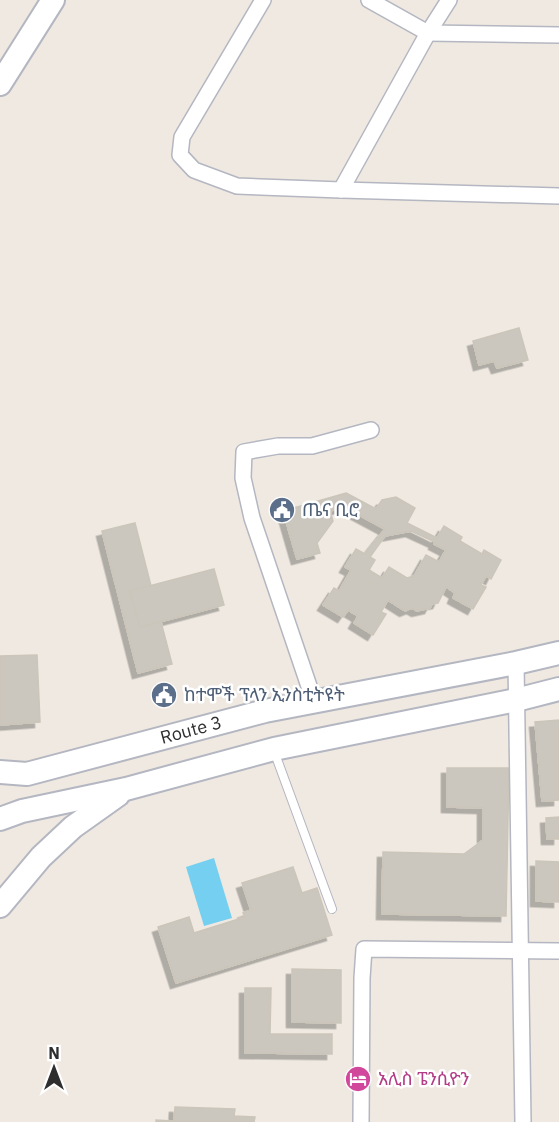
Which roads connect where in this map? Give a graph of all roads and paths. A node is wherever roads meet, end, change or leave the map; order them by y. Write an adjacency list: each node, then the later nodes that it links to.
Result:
1 (52, 0): 7 (main road)
2 (263, 0): 8 (street)
3 (369, 0): 5 (street)
4 (449, 0): 5 (street)
5 (428, 33): 6 (street); 8 (street)
6 (559, 35)
7 (0, 84)
8 (341, 190): 9 (street)
9 (559, 196)
10 (371, 430): 15 (street)
11 (559, 653): 12 (main road, Route 3)
12 (516, 663): 14 (street); 15 (main road, Route 3)
13 (559, 689): 14 (main road)
14 (516, 700): 16 (main road); 22 (street)
15 (314, 701): 17 (main road, Route 3)
16 (274, 750): 18 (main road); 21 (lane)
17 (0, 772)
18 (126, 789): 19 (main road); 20 (main road)
19 (0, 819)
20 (0, 906)
21 (332, 909)
22 (520, 951): 23 (street); 24 (street); 25 (street)
23 (559, 951)
24 (361, 1122)
25 (523, 1122)

